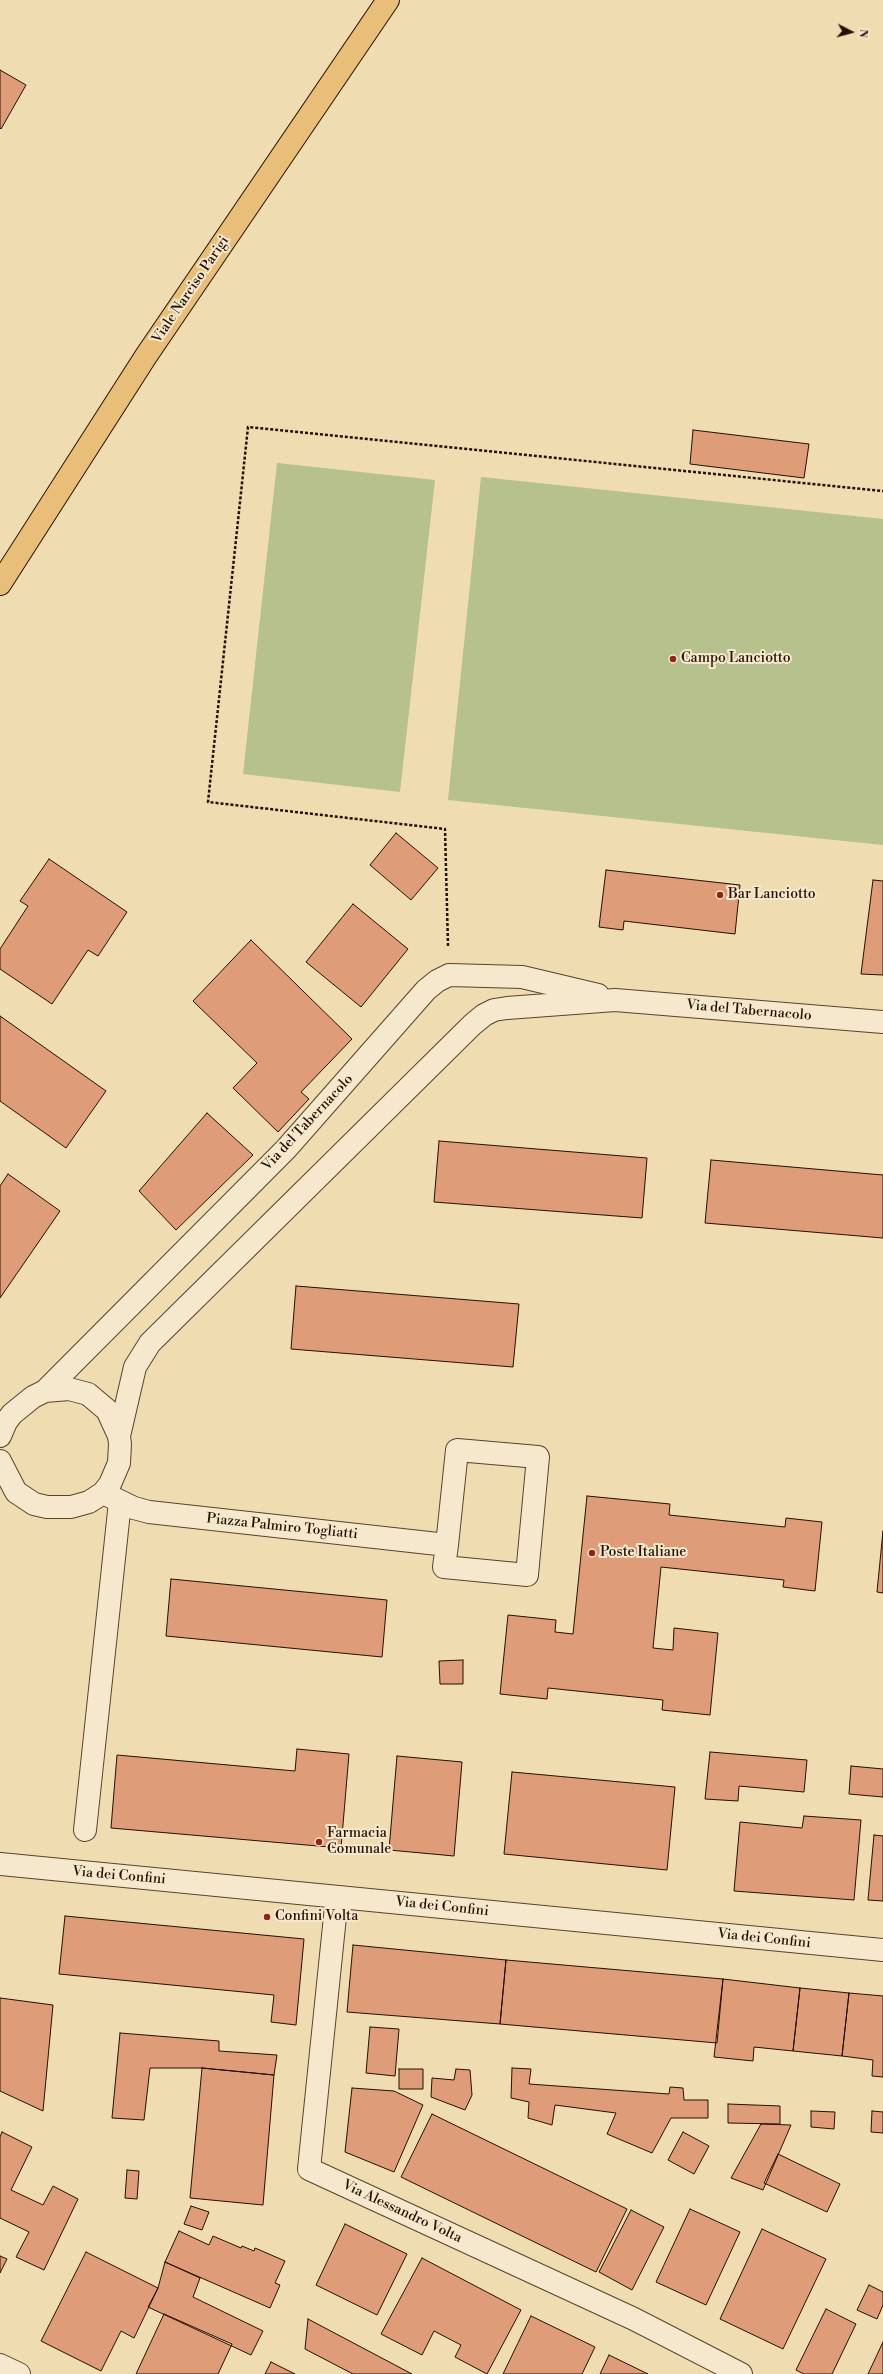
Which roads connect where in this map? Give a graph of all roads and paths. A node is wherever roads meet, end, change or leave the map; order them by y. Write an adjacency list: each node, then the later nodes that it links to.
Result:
1 (388, 0): 3 (main road, Viale Narciso Parigi)
2 (883, 491): 4 (path)
3 (0, 584)
4 (449, 975): 5 (street, Via del Tabernacolo); 7 (street, Via del Tabernacolo)
5 (615, 1000): 6 (street, Via del Tabernacolo); 9 (street, Via del Tabernacolo)
6 (883, 1022)
7 (46, 1391): 8 (street); 9 (street)
8 (0, 1436)
9 (119, 1436): 12 (street)
10 (0, 1461): 11 (street)
11 (8, 1494): 12 (street)
12 (111, 1497): 13 (street, Piazza Palmiro Togliatti); 14 (street)
13 (447, 1545): 13 (street)
14 (85, 1830)
15 (0, 1864): 16 (street, Via dei Confini)
16 (337, 1897): 17 (street, Via dei Confini); 20 (street, Via Alessandro Volta)
17 (883, 1950)
18 (0, 2365): 19 (street)
19 (18, 2374)
20 (741, 2374)

